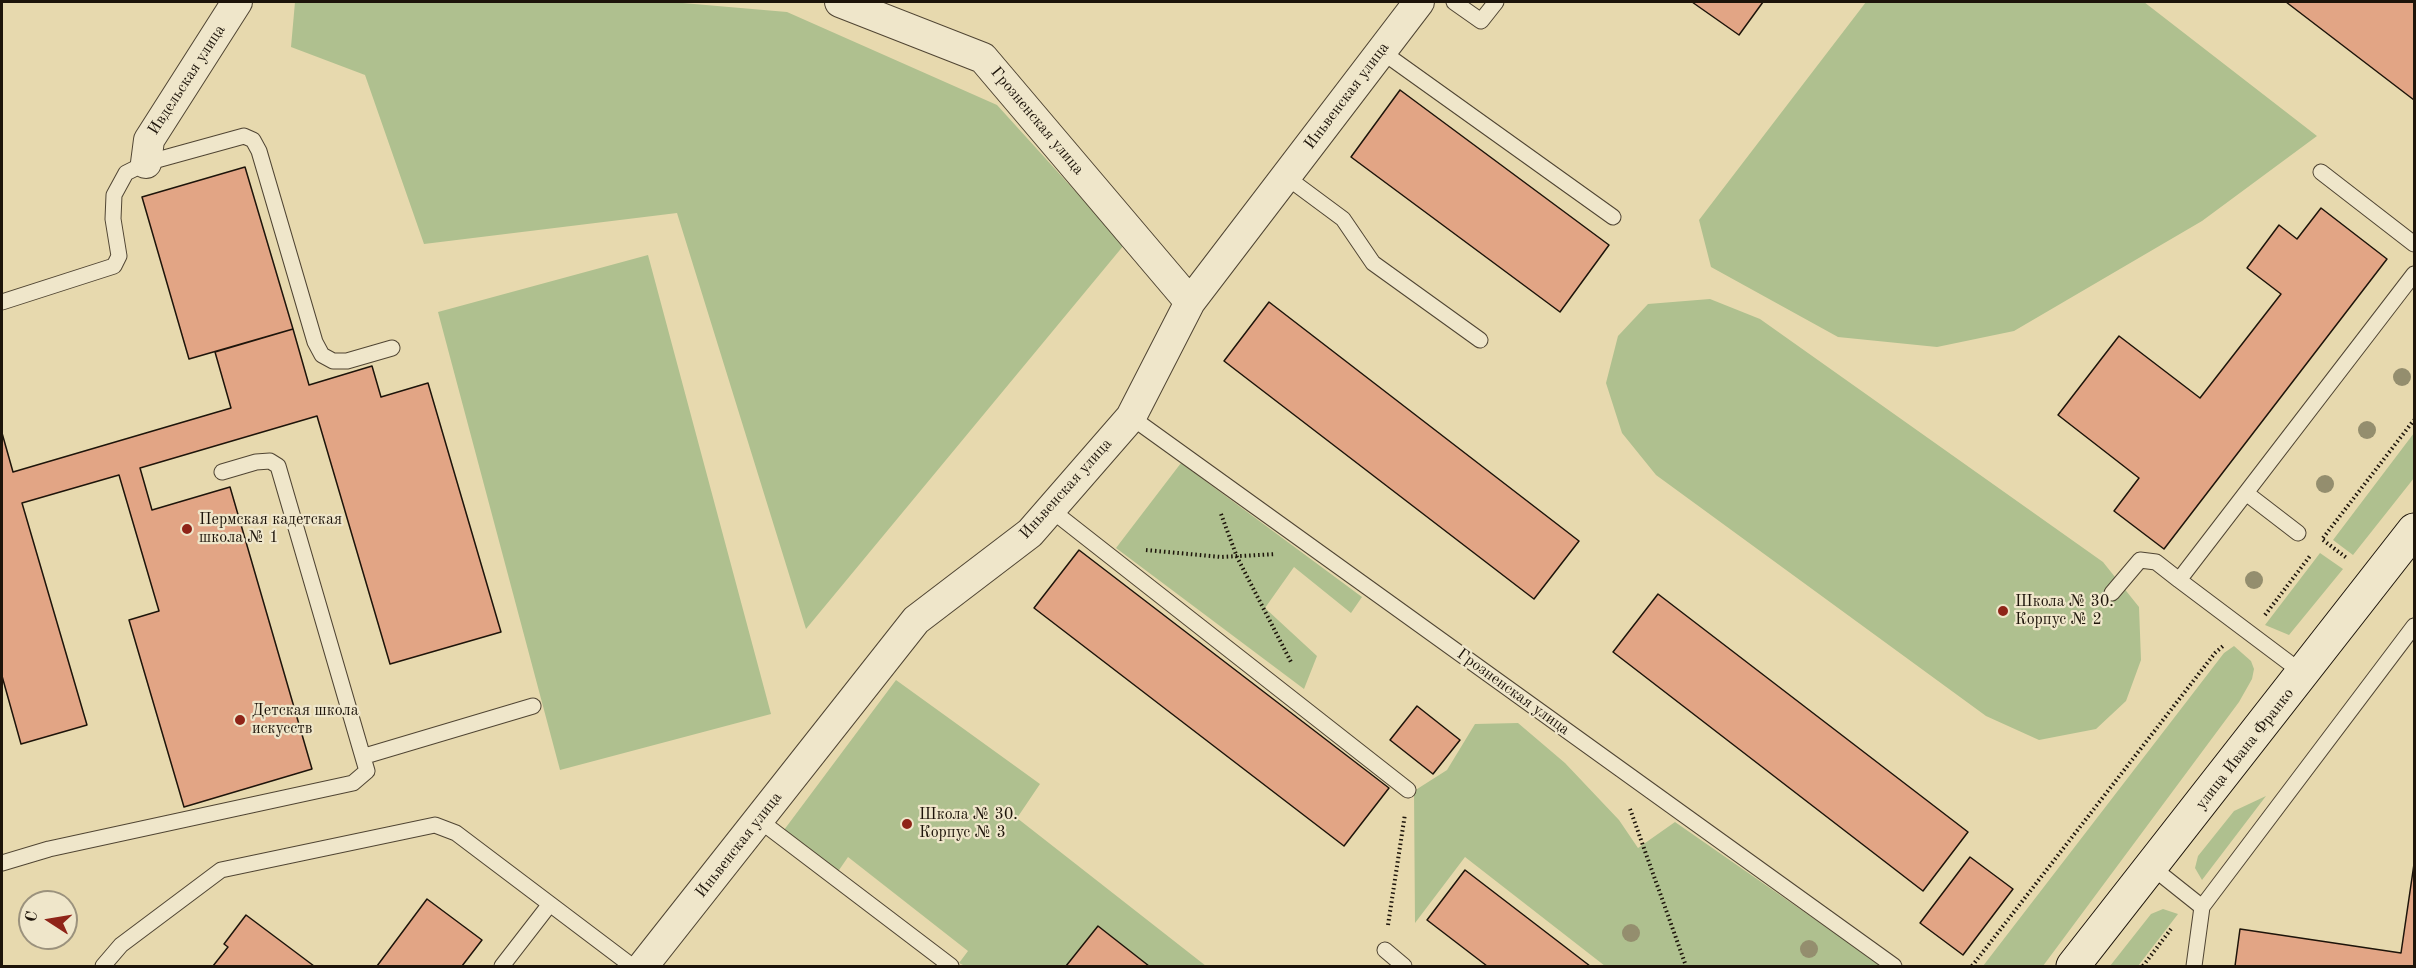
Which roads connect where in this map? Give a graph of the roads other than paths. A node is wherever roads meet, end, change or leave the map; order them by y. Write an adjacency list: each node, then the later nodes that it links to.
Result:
1 (237, 2): 7 (street, Ивдельская улица)
2 (840, 2): 14 (street, Грозненская улица)
3 (1419, 2): 6 (street, Иньвенская улица)
4 (1454, 2): 5 (lane)
5 (1496, 2)
6 (1381, 51): 9 (street, Иньвенская улица); 10 (lane)
7 (146, 163): 13 (lane); 16 (lane)
8 (2321, 172): 11 (lane)
9 (1285, 176): 14 (street, Иньвенская улица); 15 (lane)
10 (1614, 217)
11 (2415, 244)
12 (2415, 274): 19 (lane)
13 (2, 302)
14 (1190, 302): 17 (street, Иньвенская улица)
15 (1480, 340)
16 (392, 348)
17 (1131, 417): 20 (street, Иньвенская улица); 42 (lane, Грозненская улица)
18 (222, 472): 28 (lane)
19 (2246, 493): 22 (lane); 23 (lane)
20 (1050, 510): 29 (lane); 30 (street, Иньвенская улица)
21 (2415, 530): 26 (street, улица Ивана Франко)
22 (2298, 533)
23 (2179, 580): 24 (lane); 26 (lane)
24 (2112, 593)
25 (2415, 626): 34 (lane)
26 (2304, 674): 32 (street, улица Ивана Франко)
27 (533, 706): 28 (lane)
28 (365, 756): 31 (lane)
29 (1408, 790)
30 (759, 820): 39 (street, Иньвенская улица); 40 (lane)
31 (2, 863)
32 (2153, 867): 34 (lane); 43 (street, улица Ивана Франко)
33 (550, 904): 36 (lane); 37 (lane); 38 (lane)
34 (2202, 907): 44 (lane)
35 (1385, 950): 41 (lane)
36 (103, 966)
37 (502, 966)
38 (632, 966)
39 (643, 966)
40 (951, 966)
41 (1404, 966)
42 (1894, 966)
43 (2073, 966)
44 (2194, 966)

